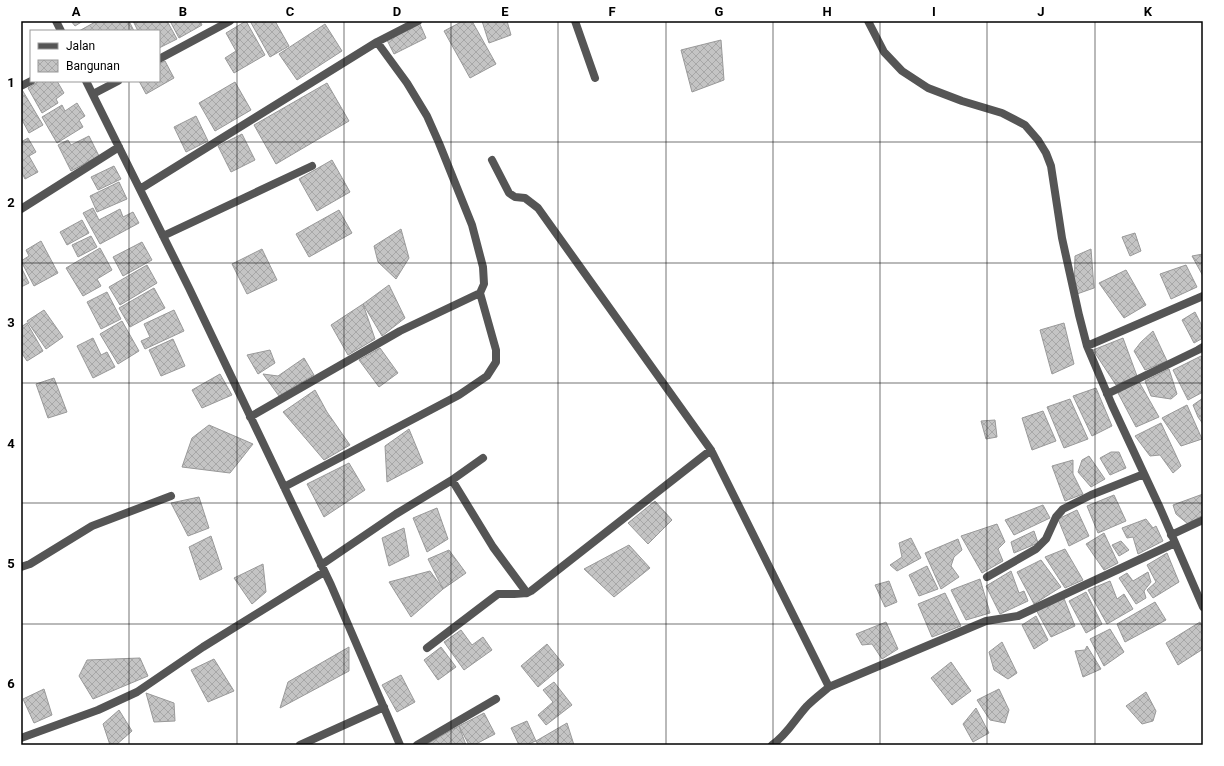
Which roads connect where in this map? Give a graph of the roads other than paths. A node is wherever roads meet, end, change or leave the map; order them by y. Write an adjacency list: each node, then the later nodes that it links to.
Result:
1 (56, 21): 6 (street)
2 (230, 21): 8 (street)
3 (418, 21): 7 (street)
4 (575, 21): 9 (street)
5 (868, 21): 23 (street)
6 (60, 30)
7 (377, 42): 18 (street); 21 (street)
8 (160, 58)
9 (595, 78)
10 (30, 82): 13 (street)
11 (87, 82): 14 (street)
12 (116, 82): 14 (street)
13 (21, 86)
14 (93, 94): 15 (street)
15 (119, 147): 18 (street); 19 (street)
16 (492, 160): 27 (street)
17 (312, 166): 20 (street)
18 (140, 189): 20 (street)
19 (21, 209)
20 (163, 236): 26 (street)
21 (480, 294): 26 (street); 31 (street)
22 (1203, 296): 23 (street)
23 (1087, 346): 25 (street)
24 (1203, 347): 25 (street)
25 (1107, 394): 29 (street)
26 (250, 417): 31 (street)
27 (711, 450): 39 (street); 42 (street)
28 (483, 458): 30 (street)
29 (1144, 474): 34 (street); 38 (street)
30 (452, 480): 37 (street); 39 (street)
31 (284, 487): 37 (street)
32 (171, 496): 36 (street)
33 (1203, 520): 34 (street)
34 (1172, 535): 35 (street)
35 (1175, 543): 40 (street); 42 (street)
36 (21, 567)
37 (323, 568): 44 (street); 45 (street)
38 (987, 577)
39 (527, 593): 41 (street)
40 (1203, 607)
41 (427, 648)
42 (829, 687): 49 (street)
43 (496, 699): 48 (street)
44 (384, 707): 46 (street); 47 (street)
45 (21, 738)
46 (300, 745)
47 (400, 745)
48 (417, 745)
49 (772, 745)

